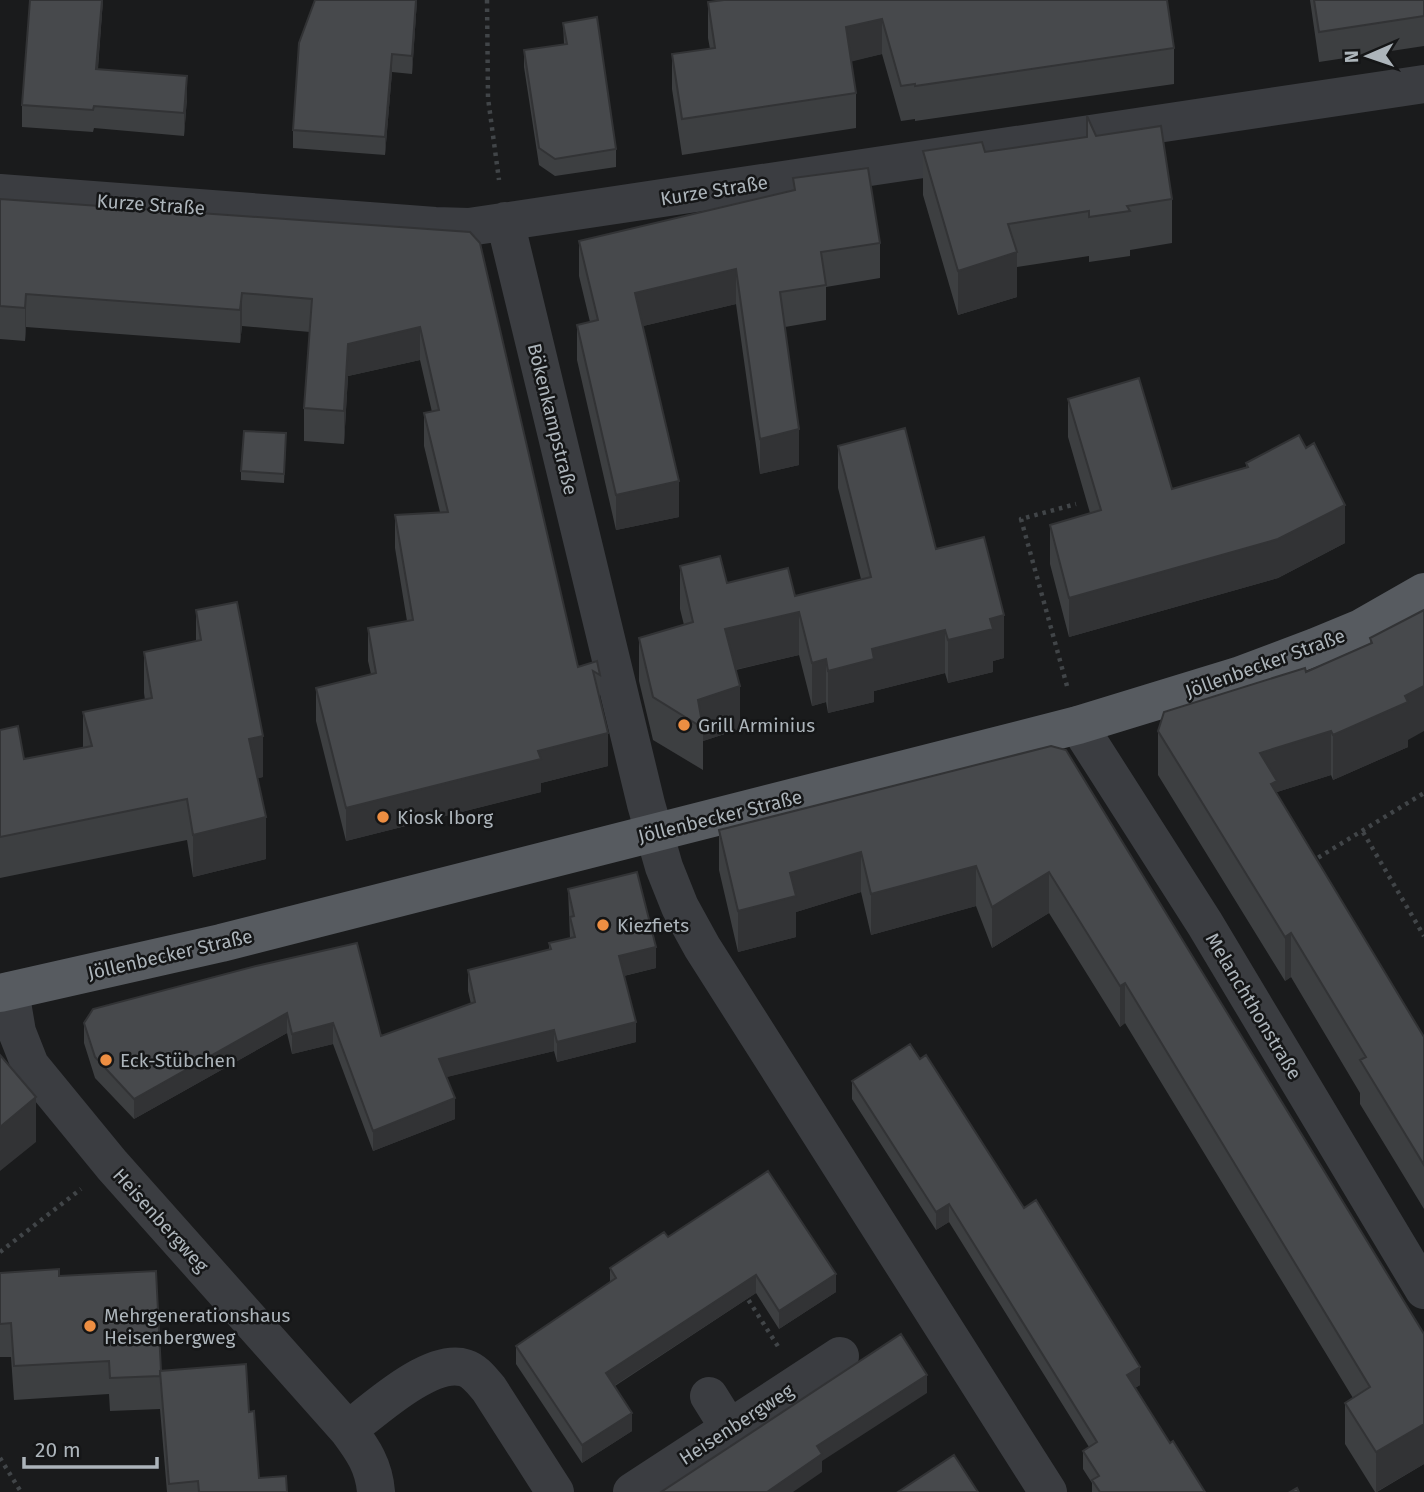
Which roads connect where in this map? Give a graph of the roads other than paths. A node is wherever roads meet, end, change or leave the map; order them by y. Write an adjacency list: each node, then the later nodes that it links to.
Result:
1 (1424, 84): 3 (street, Kurze Straße)
2 (0, 193): 3 (street, Kurze Straße)
3 (505, 221): 6 (street, Bökenkampstraße)
4 (1424, 592): 5 (main road, Jöllenbecker Straße)
5 (1078, 725): 6 (main road, Jöllenbecker Straße); 8 (street, Melanchthonstraße)
6 (654, 833): 7 (main road, Jöllenbecker Straße); 16 (street, Bökenkampstraße)
7 (5, 992): 12 (street, Heisenbergweg)
8 (1424, 1290)
9 (840, 1356): 11 (street, Heisenbergweg)
10 (709, 1396): 11 (street)
11 (729, 1428): 15 (street, Heisenbergweg)
12 (348, 1430): 13 (street, Heisenbergweg); 14 (street)
13 (376, 1492)
14 (555, 1492)
15 (632, 1492)
16 (1048, 1492)

